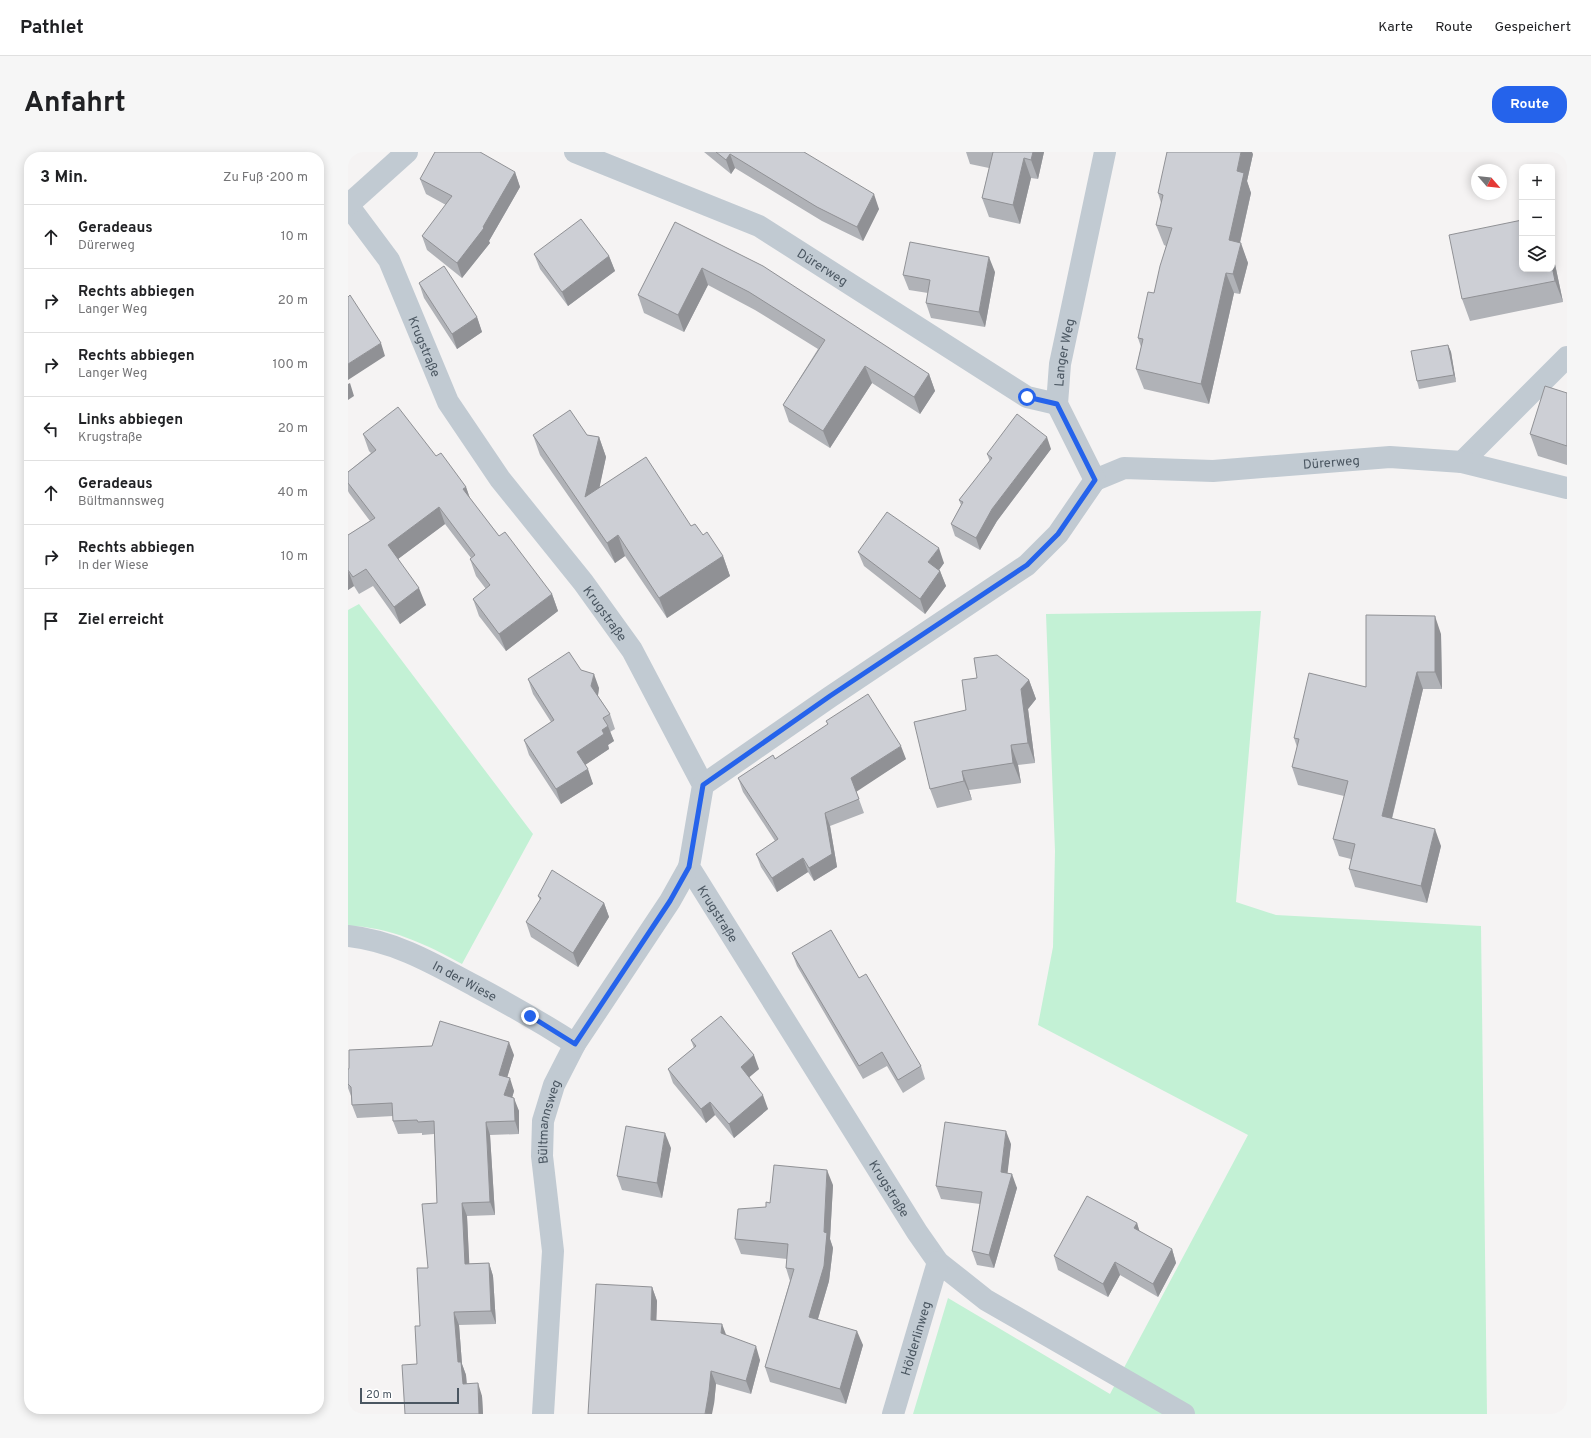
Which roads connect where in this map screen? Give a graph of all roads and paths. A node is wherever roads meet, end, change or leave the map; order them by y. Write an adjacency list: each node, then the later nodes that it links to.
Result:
1 (407, 152): 4 (street)
2 (575, 152): 6 (street, Dürerweg)
3 (1105, 152): 6 (street, Langer Weg)
4 (348, 205): 10 (street, Krugstraße)
5 (1567, 357): 7 (street)
6 (1057, 404): 8 (street, Langer Weg)
7 (1462, 462): 8 (street, Dürerweg); 9 (street, Dürerweg)
8 (1095, 480): 10 (street)
9 (1567, 488)
10 (703, 785): 11 (street)
11 (689, 867): 13 (street, Bültmannsweg); 14 (street, Krugstraße)
12 (348, 936): 13 (street, In der Wiese)
13 (575, 1044): 15 (street, Bültmannsweg)
14 (938, 1262): 16 (street, Hölderlinweg); 17 (street, Krugstraße)
15 (543, 1414)
16 (893, 1414)
17 (1184, 1414)

